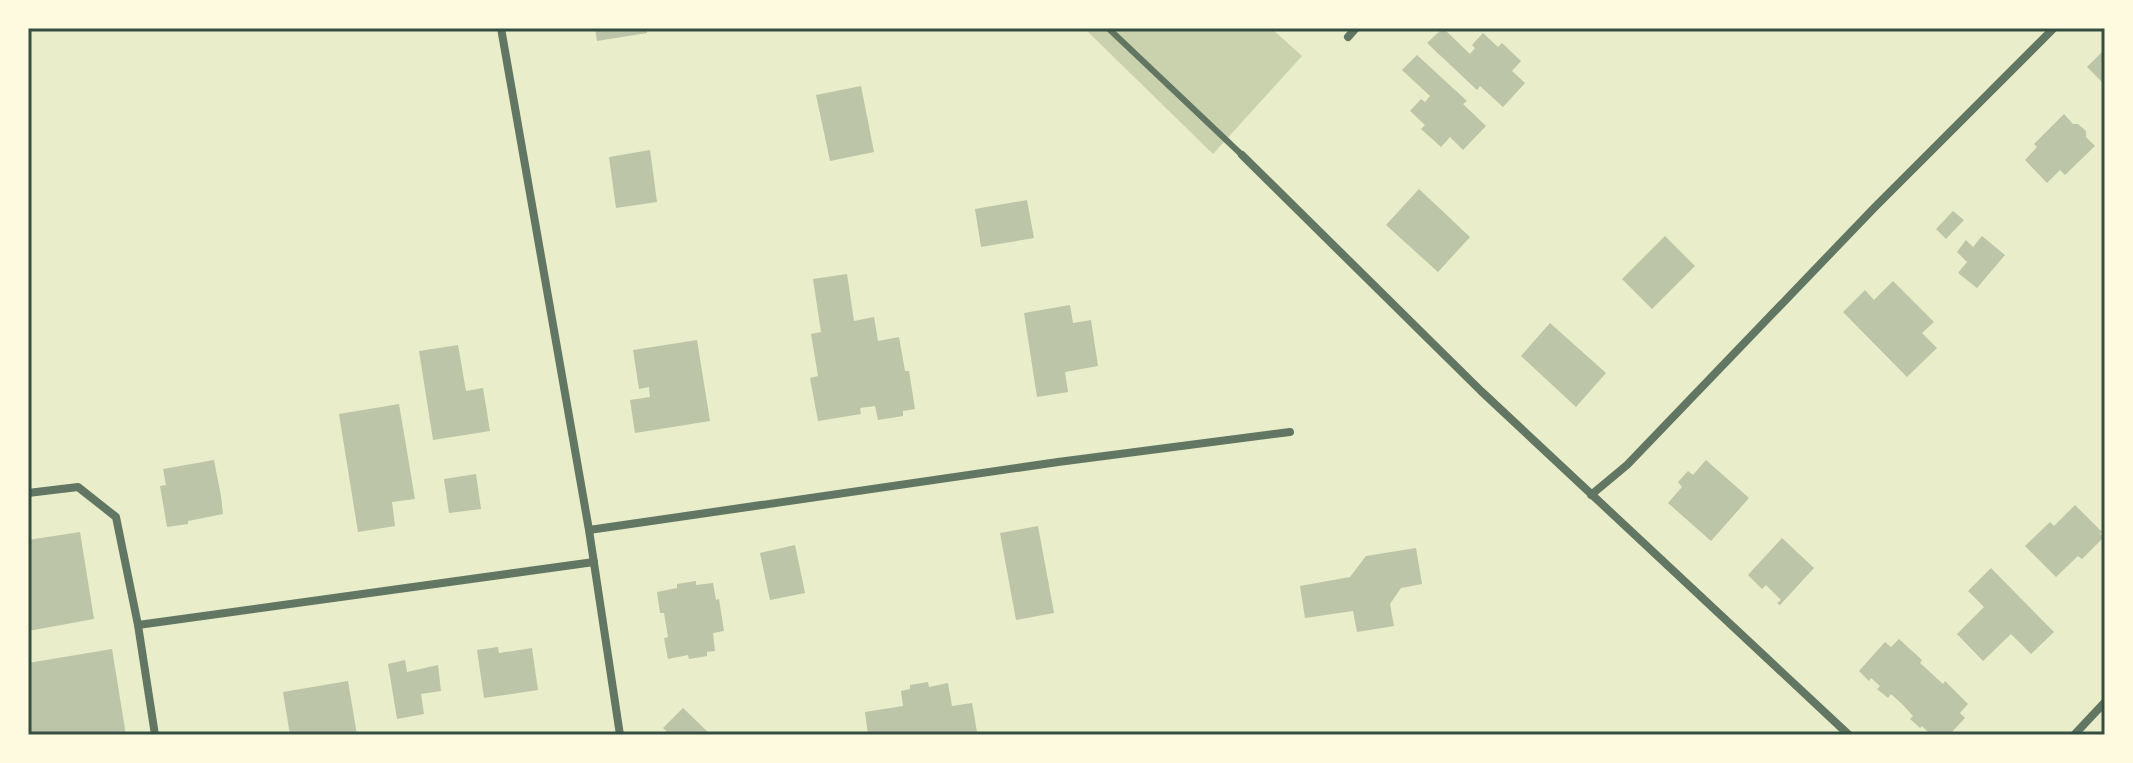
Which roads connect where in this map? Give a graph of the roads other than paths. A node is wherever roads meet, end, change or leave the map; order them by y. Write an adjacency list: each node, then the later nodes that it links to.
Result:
1 (501, 28): 10 (street)
2 (1108, 28): 6 (lane)
3 (1356, 28): 5 (street)
4 (2054, 28): 9 (street)
5 (1348, 37)
6 (1242, 155): 9 (street)
7 (1290, 432): 10 (street)
8 (28, 493): 12 (street)
9 (1591, 495): 16 (street)
10 (589, 530): 11 (street)
11 (594, 562): 12 (street); 15 (street)
12 (138, 625): 14 (street)
13 (2105, 702): 17 (street)
14 (155, 735)
15 (620, 735)
16 (1849, 735)
17 (2074, 735)

